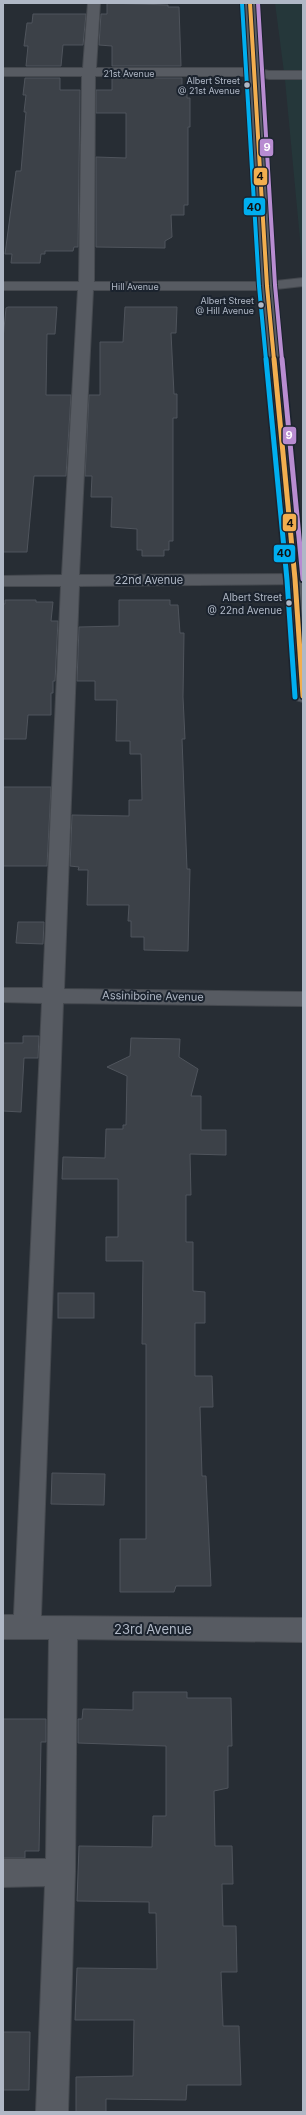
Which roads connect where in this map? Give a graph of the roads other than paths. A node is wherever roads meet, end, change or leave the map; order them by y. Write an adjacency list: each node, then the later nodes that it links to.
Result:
1 (94, 3): 6 (street)
2 (250, 3): 5 (main road)
3 (303, 68): 5 (street)
4 (3, 72): 6 (street, 21st Avenue)
5 (254, 72): 6 (street, 21st Avenue); 7 (street); 11 (main road)
6 (90, 73): 10 (street)
7 (303, 75)
8 (303, 282): 11 (street)
9 (3, 286): 10 (street, Hill Avenue)
10 (86, 286): 11 (street, Hill Avenue); 15 (street)
11 (267, 286): 12 (street); 13 (main road)
12 (303, 292)
13 (299, 579): 15 (street, 22nd Avenue); 16 (main road)
14 (3, 581): 15 (street, 22nd Avenue)
15 (70, 581): 18 (street)
16 (303, 696)
17 (3, 995): 18 (street, Assiniboine Avenue)
18 (54, 995): 19 (street, Assiniboine Avenue); 20 (street)
19 (303, 999)
20 (15, 1627): 21 (street, 23rd Avenue)
21 (63, 1628): 22 (street, 23rd Avenue); 23 (street)
22 (303, 1630)
23 (60, 1872): 24 (street); 25 (street)
24 (3, 1873)
25 (52, 2112)

